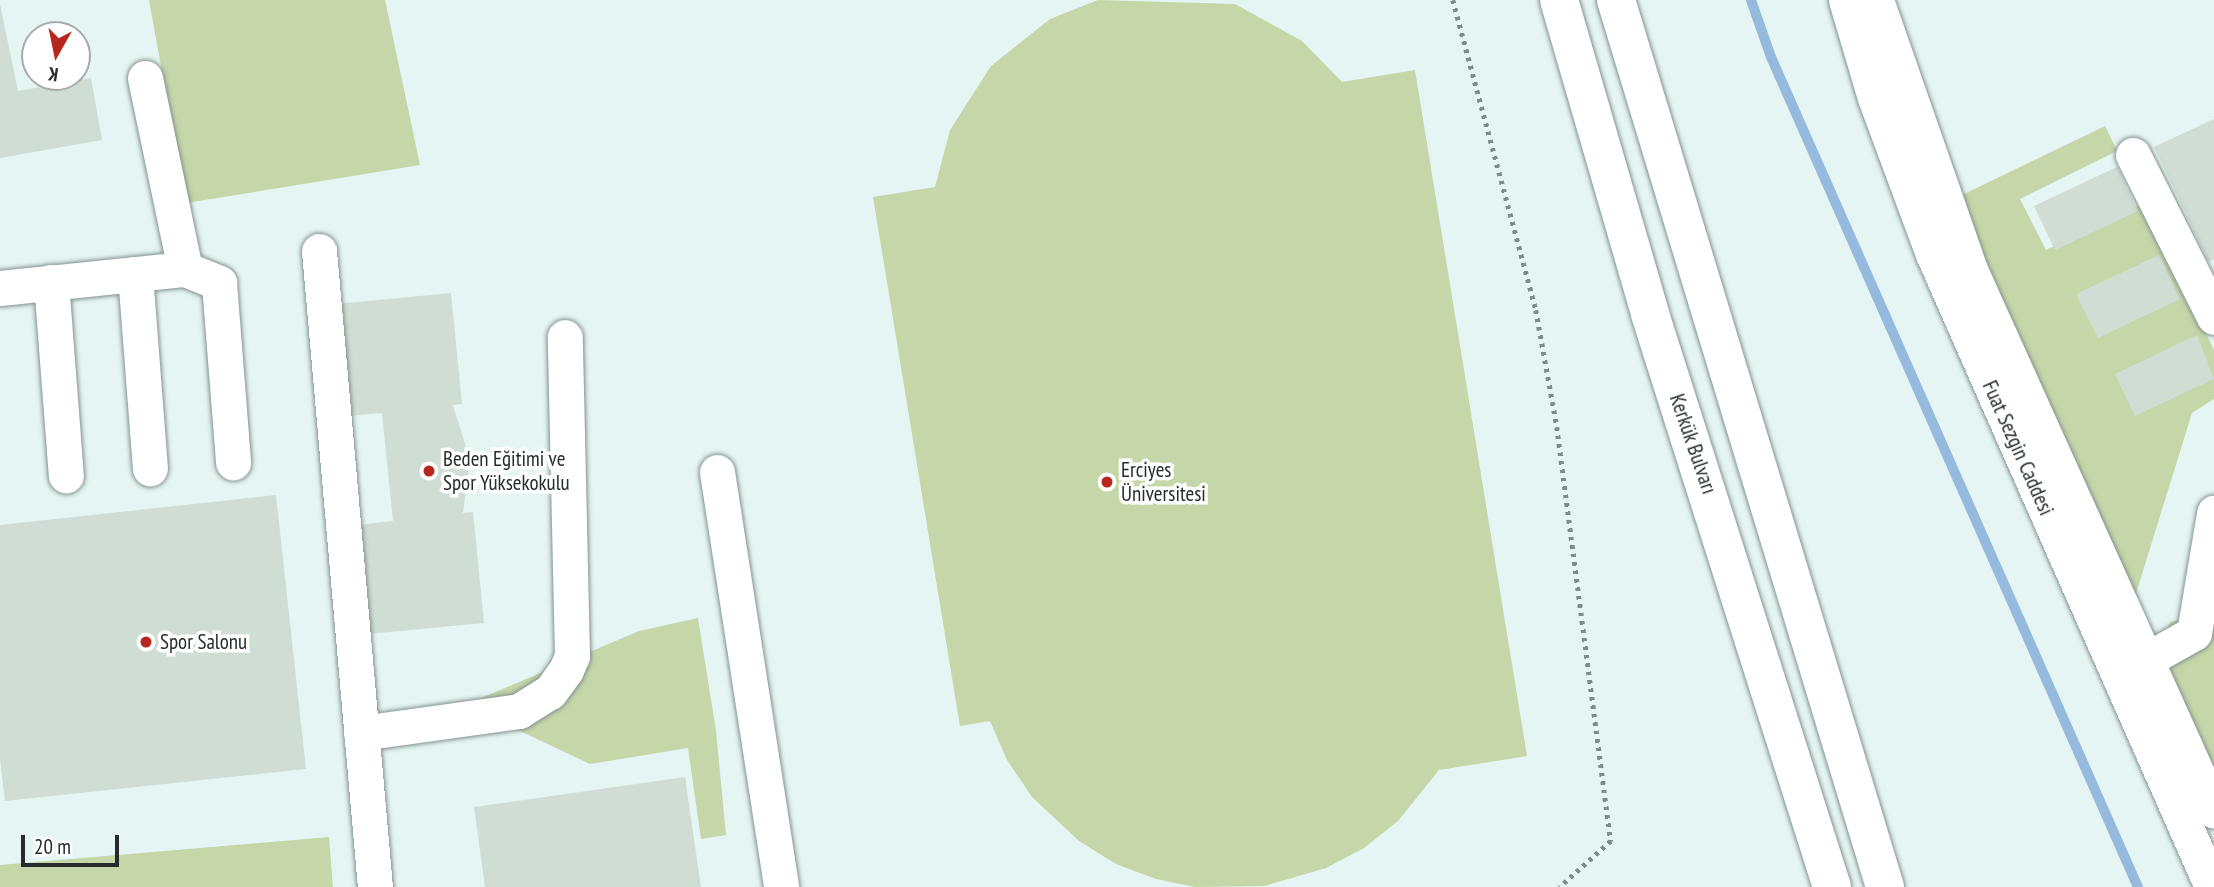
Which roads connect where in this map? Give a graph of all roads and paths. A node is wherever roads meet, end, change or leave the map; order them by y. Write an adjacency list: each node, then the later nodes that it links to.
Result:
1 (1453, 0): 26 (path)
2 (1559, 0): 27 (main road, Kerkük Bulvarı)
3 (1616, 0): 28 (main road)
4 (1846, 0): 29 (street, Fuat Sezgin Caddesi)
5 (1876, 0): 21 (street, Fuat Sezgin Caddesi)
6 (145, 78): 9 (street)
7 (2133, 155): 13 (street)
8 (319, 251): 22 (street)
9 (185, 269): 10 (street); 15 (street)
10 (135, 274): 11 (street); 16 (street)
11 (51, 282): 12 (street); 18 (street)
12 (0, 288)
13 (2214, 317)
14 (565, 337): 22 (street)
15 (233, 462)
16 (150, 468)
17 (718, 472): 25 (street)
18 (66, 475)
19 (2214, 513): 20 (street)
20 (2204, 636): 21 (street)
21 (2146, 660): 23 (street, Fuat Sezgin Caddesi)
22 (361, 733): 24 (street)
23 (2214, 811)
24 (374, 887)
25 (781, 887)
26 (1560, 887)
27 (1832, 887)
28 (1885, 887)
29 (2212, 887)

